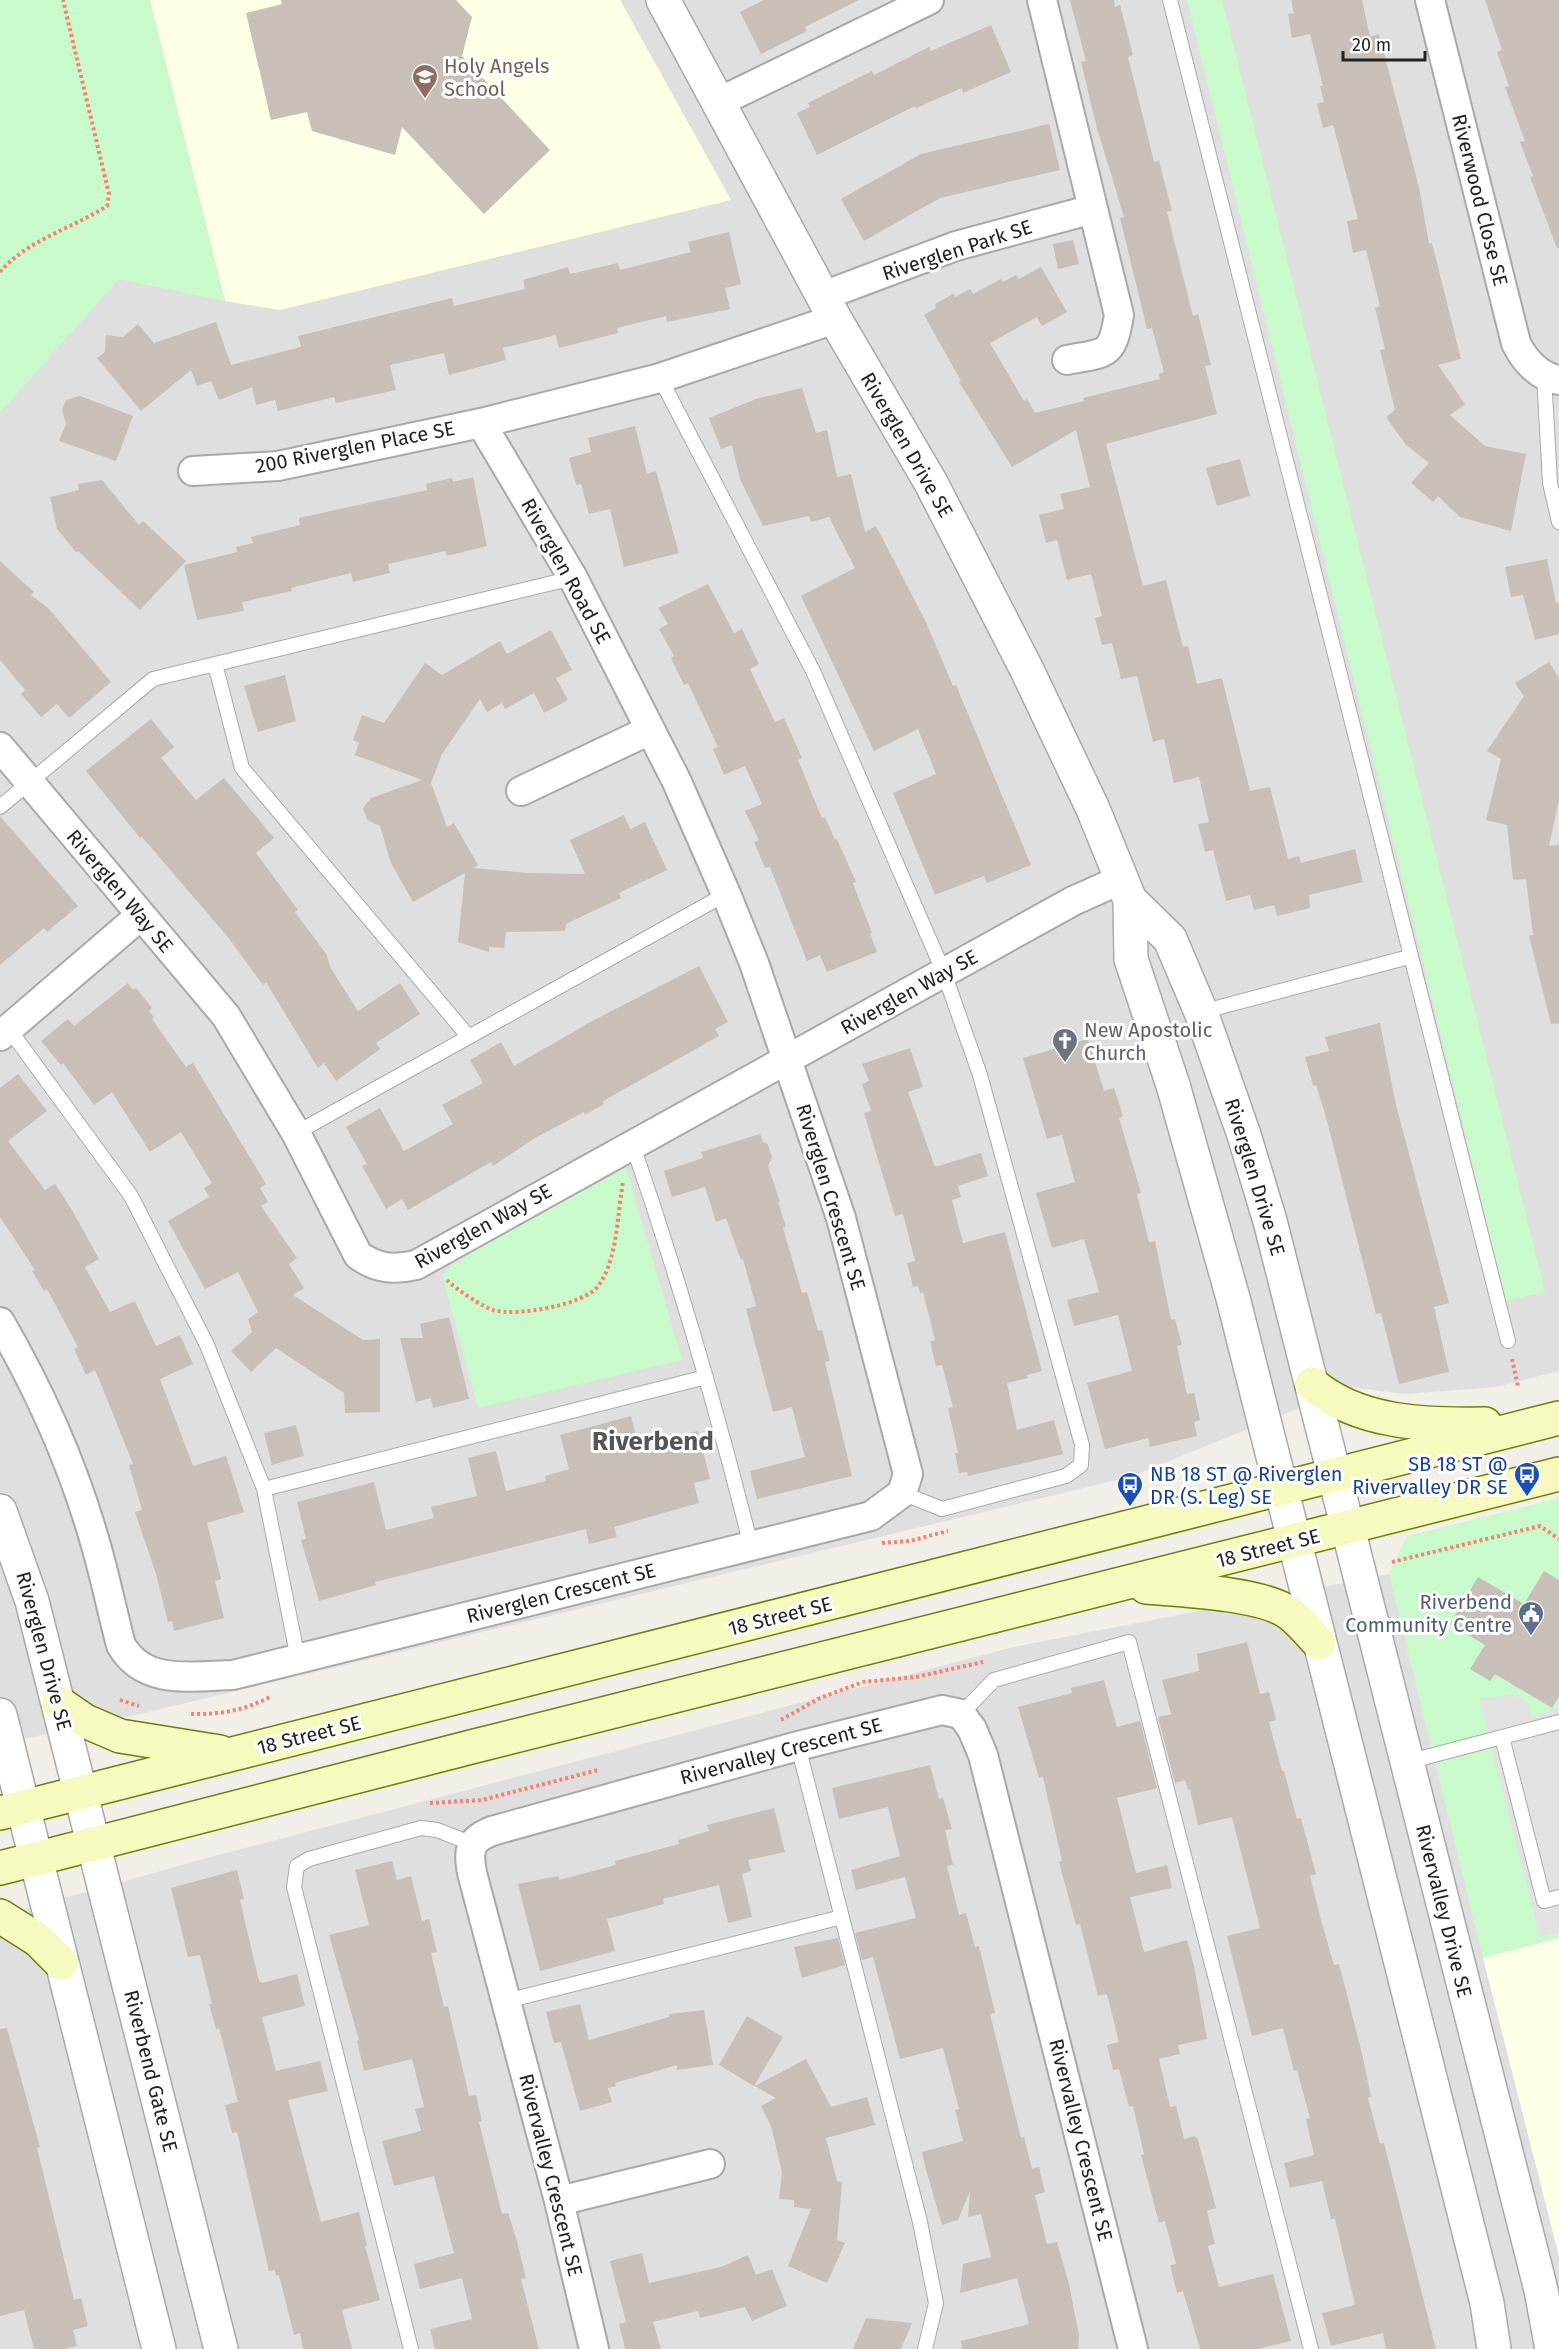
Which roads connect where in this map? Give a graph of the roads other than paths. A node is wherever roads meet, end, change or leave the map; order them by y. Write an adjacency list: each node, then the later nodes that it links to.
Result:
1 (663, 0): 6 (street, Riverglen Drive SE)
2 (928, 0): 6 (street)
3 (1042, 0): 7 (street)
4 (1170, 0): 25 (lane)
5 (1430, 0): 11 (street, Riverwood Close SE)
6 (719, 102): 8 (street, Riverglen Drive SE)
7 (1093, 208): 8 (street, Riverglen Park SE); 9 (street)
8 (829, 307): 10 (street); 22 (street, Riverglen Drive SE)
9 (1067, 360)
10 (660, 378): 12 (street); 26 (lane)
11 (1551, 378): 14 (lane)
12 (482, 423): 13 (street, 200 Riverglen Place SE); 15 (street, Riverglen Road SE)
13 (193, 471)
14 (1559, 522)
15 (573, 578): 16 (lane); 17 (street, Riverglen Road SE)
16 (215, 664): 19 (lane); 29 (lane)
17 (650, 730): 20 (street); 23 (street, Riverglen Road SE)
18 (0, 747): 19 (street, Riverglen Way SE)
19 (29, 783): 21 (lane); 24 (street, Riverglen Way SE)
20 (521, 791)
21 (0, 807)
22 (1126, 890): 26 (street, Riverglen Way SE); 27 (street, Riverglen Drive SE); 41 (street, Riverglen Drive SE)
23 (726, 894): 29 (lane); 30 (street, Riverglen Road SE)
24 (140, 916): 28 (street); 31 (street, Riverglen Way SE)
25 (1409, 957): 27 (lane); 34 (lane)
26 (944, 973): 30 (street, Riverglen Way SE); 42 (lane)
27 (1201, 1012): 36 (street, Riverglen Drive SE)
28 (4, 1032): 40 (lane)
29 (468, 1036): 31 (lane)
30 (788, 1061): 32 (street, Riverglen Way SE); 42 (street, Riverglen Crescent SE)
31 (296, 1133): 32 (street, Riverglen Way SE)
32 (632, 1143): 35 (lane)
33 (0, 1322): 49 (street, Riverglen Crescent SE)
34 (1508, 1341)
35 (706, 1377): 40 (lane); 46 (lane)
36 (1312, 1384): 37 (main road); 38 (street, Riverglen Drive SE)
37 (1549, 1420): 38 (main road, 18 Street SE)
38 (1334, 1474): 41 (main road, 18 Street SE); 44 (street, Rivervalley Drive SE)
39 (1559, 1474): 44 (main road, 18 Street SE)
40 (264, 1489): 49 (lane)
41 (1280, 1489): 45 (street); 56 (main road, 18 Street SE)
42 (902, 1493): 46 (street, Riverglen Crescent SE)
43 (0, 1511): 50 (street, Riverglen Drive SE)
44 (1347, 1528): 45 (main road, 18 Street SE); 57 (street, Rivervalley Drive SE)
45 (1293, 1542): 47 (main road, 18 Street SE); 48 (street)
46 (751, 1546): 49 (street, Riverglen Crescent SE)
47 (1120, 1584): 48 (main road); 60 (main road, 18 Street SE)
48 (1319, 1643): 78 (street)
49 (298, 1659)
50 (59, 1703): 56 (main road); 58 (street, Riverglen Drive SE)
51 (961, 1714): 55 (street, Rivervalley Crescent SE); 76 (street, Rivervalley Crescent SE); 77 (lane)
52 (0, 1715): 59 (street)
53 (1559, 1722): 54 (lane)
54 (1502, 1737): 57 (lane); 64 (lane)
55 (798, 1746): 61 (street, Rivervalley Crescent SE); 66 (lane)
56 (234, 1754): 58 (main road, 18 Street SE)
57 (1407, 1762): 79 (street, Rivervalley Drive SE)
58 (81, 1792): 59 (main road, 18 Street SE); 60 (street, Riverbend Gate SE)
59 (11, 1810): 62 (street)
60 (94, 1844): 62 (main road, 18 Street SE); 72 (street, Riverbend Gate SE)
61 (473, 1844): 68 (street, Rivervalley Crescent SE); 73 (lane)
62 (35, 1859): 63 (main road, 18 Street SE); 67 (street)
63 (0, 1868)
64 (1559, 1898)
65 (0, 1917): 67 (main road)
66 (842, 1917): 68 (lane); 75 (lane)
67 (61, 1963): 71 (street)
68 (506, 2001): 70 (street, Rivervalley Crescent SE)
69 (710, 2164): 70 (street)
70 (560, 2201): 74 (street, Rivervalley Crescent SE)
71 (159, 2349)
72 (221, 2349)
73 (411, 2349)
74 (594, 2349)
75 (925, 2349)
76 (1133, 2349)
77 (1311, 2349)
78 (1494, 2349)
79 (1552, 2349)

